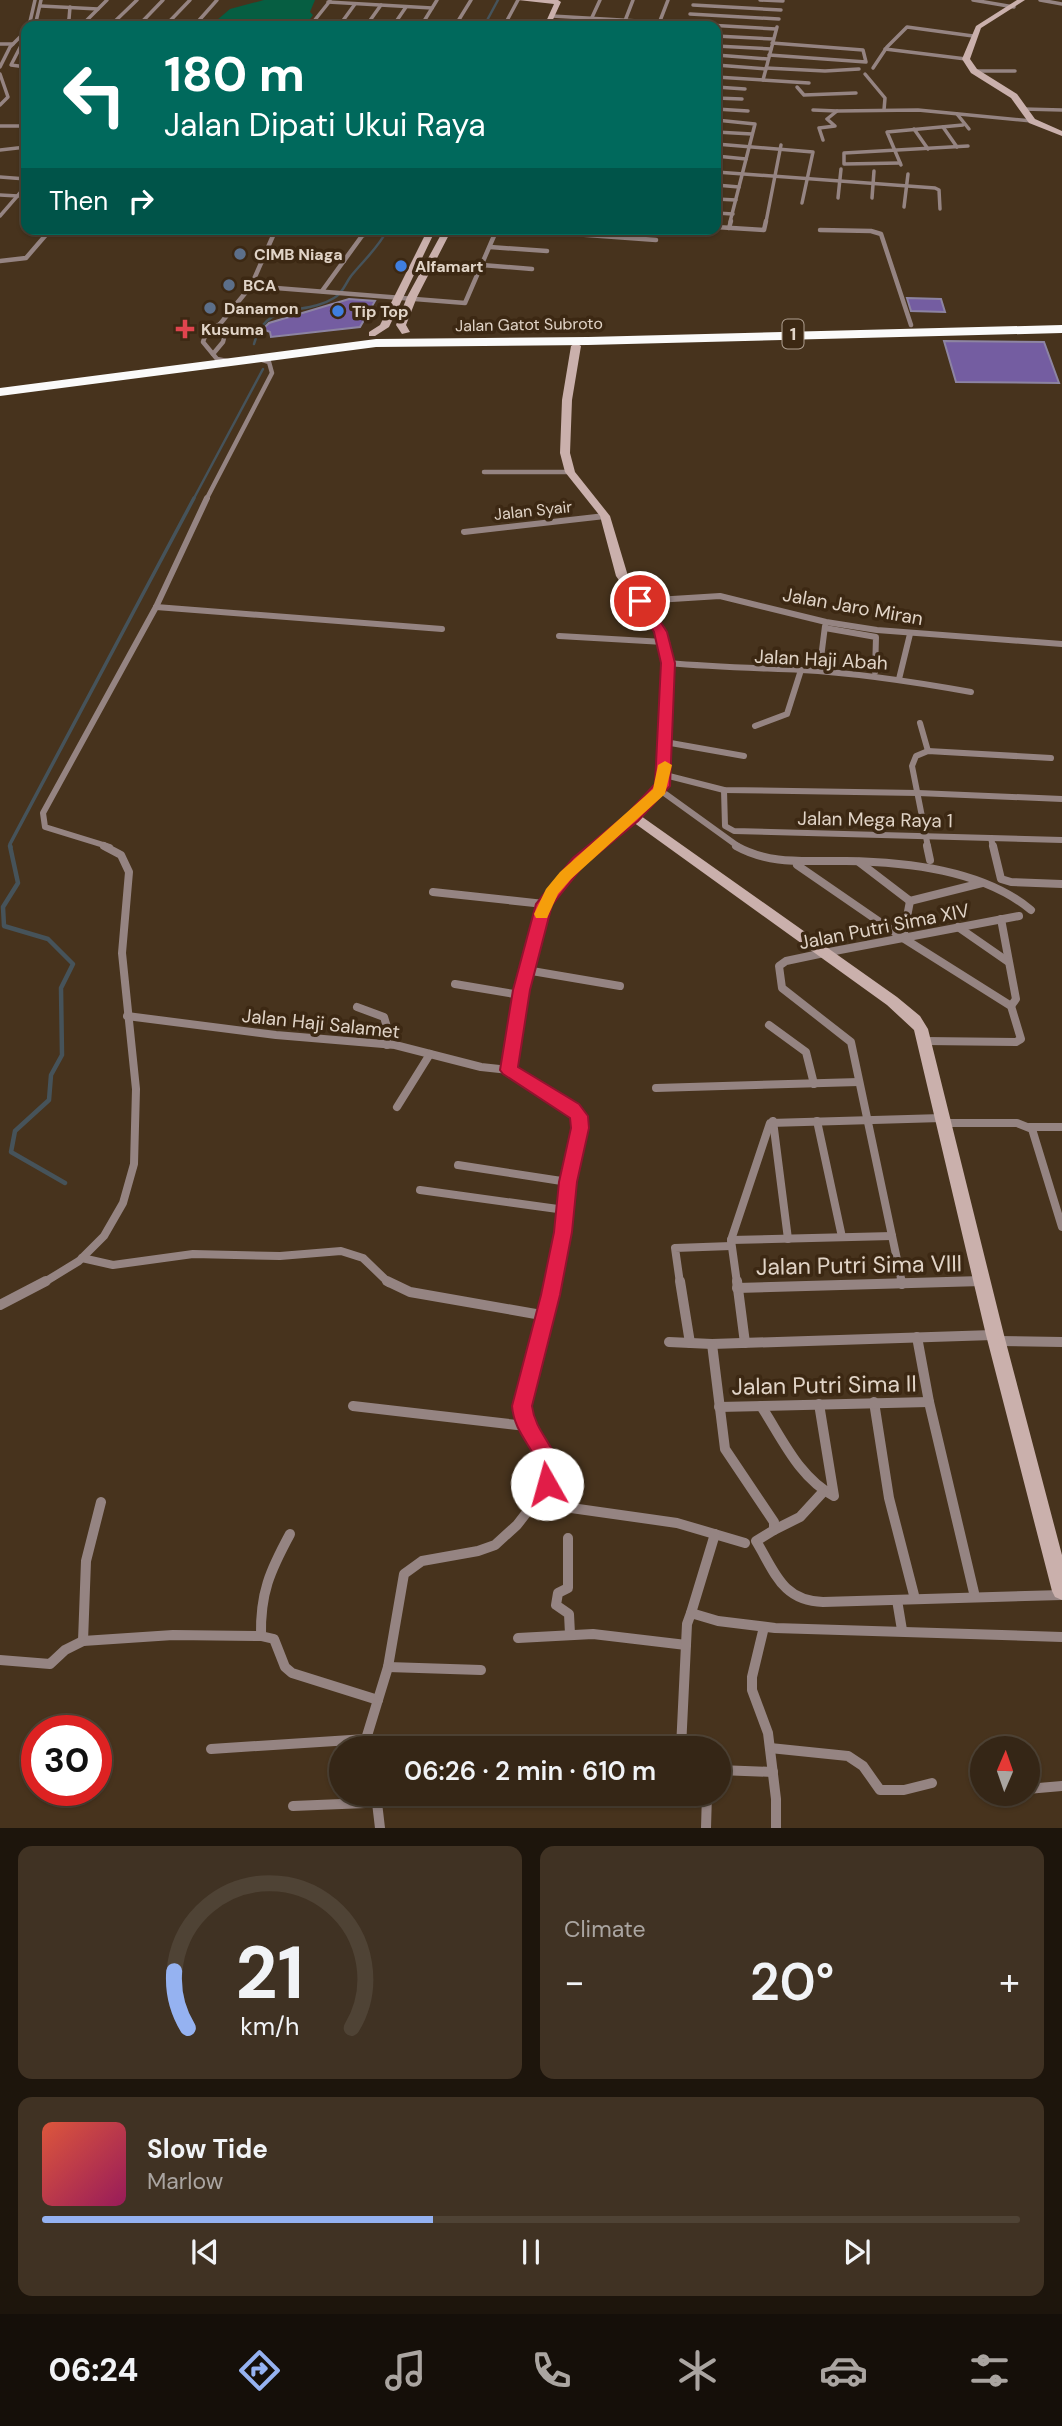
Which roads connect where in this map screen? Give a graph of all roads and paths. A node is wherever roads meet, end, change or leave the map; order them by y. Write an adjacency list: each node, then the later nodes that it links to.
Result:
1 (36, 0): 36 (street)
2 (107, 0): 29 (street)
3 (137, 0): 40 (street)
4 (163, 0): 41 (street)
5 (190, 0): 42 (street)
6 (217, 0): 43 (street)
7 (437, 0): 28 (street)
8 (471, 0): 49 (street)
9 (520, 0): 18 (street); 50 (street)
10 (600, 0): 33 (street)
11 (633, 0): 35 (street)
12 (668, 0): 54 (street)
13 (760, 0): 19 (street)
14 (973, 0): 26 (street)
15 (1022, 0): 26 (street)
16 (1040, 0): 23 (street)
17 (329, 1): 22 (street); 44 (street)
18 (559, 1): 32 (street)
19 (783, 1): 30 (street)
20 (694, 2): 30 (street); 31 (street)
21 (41, 3): 27 (street); 37 (street)
22 (355, 4): 24 (street); 45 (street)
23 (1062, 4)
24 (381, 5): 25 (street); 46 (street)
25 (406, 7): 28 (street); 47 (street)
26 (1014, 7): 60 (street)
27 (70, 8): 29 (street); 38 (street)
28 (432, 8): 48 (street)
29 (98, 9): 39 (street)
30 (781, 9): 34 (street)
31 (690, 13): 34 (street); 55 (street)
32 (552, 16): 33 (street); 51 (street)
33 (592, 18): 35 (street); 52 (street)
34 (779, 19): 57 (street)
35 (625, 20): 53 (street)
36 (30, 21)
37 (36, 21)
38 (68, 21)
39 (86, 21)
40 (115, 21)
41 (143, 21)
42 (170, 21)
43 (198, 21)
44 (314, 21)
45 (343, 21)
46 (370, 21)
47 (396, 21)
48 (424, 21)
49 (458, 21)
50 (507, 21)
51 (550, 21)
52 (590, 21)
53 (634, 21)
54 (660, 21)
55 (687, 21)
56 (721, 27): 57 (street)
57 (776, 29): 61 (street)
58 (21, 36): 63 (street)
59 (721, 36): 61 (street)
60 (973, 36): 67 (street); 70 (street)
61 (773, 41): 66 (street); 69 (street)
62 (0, 44): 63 (street)
63 (13, 44): 77 (street)
64 (21, 46): 72 (street)
65 (721, 46): 66 (street)
66 (771, 49): 69 (street)
67 (885, 49): 70 (street); 75 (street)
68 (721, 55): 69 (street)
69 (769, 57): 74 (street)
70 (966, 58): 78 (street)
71 (721, 65): 74 (street)
72 (21, 67)
73 (21, 68): 77 (street)
74 (766, 68): 76 (street); 82 (street)
75 (873, 68)
76 (859, 69)
77 (0, 70): 90 (street)
78 (974, 71): 79 (street); 95 (street)
79 (1015, 71)
80 (865, 74): 98 (street)
81 (721, 77): 82 (street)
82 (763, 80): 83 (street)
83 (809, 83)
84 (721, 87): 86 (street)
85 (797, 87): 88 (street)
86 (745, 89)
87 (856, 93): 88 (street)
88 (821, 94): 97 (street)
89 (0, 96): 90 (street)
90 (8, 97): 93 (street)
91 (721, 98): 92 (street)
92 (742, 99)
93 (0, 105)
94 (721, 109): 100 (street)
95 (1023, 109): 99 (street); 104 (street)
96 (813, 110): 97 (street)
97 (828, 110): 101 (street)
98 (884, 110): 101 (street); 102 (street)
99 (1062, 110)
100 (748, 111)
101 (837, 111): 114 (street)
102 (957, 114): 104 (street); 105 (street)
103 (721, 120): 112 (street)
104 (1032, 121): 113 (street)
105 (963, 125): 108 (street); 110 (street)
106 (0, 126): 107 (street)
107 (21, 126)
108 (943, 127): 109 (street); 119 (street)
109 (914, 129): 121 (street); 123 (street)
110 (969, 129)
111 (721, 132): 112 (street)
112 (752, 134): 116 (street)
113 (1062, 134)
114 (822, 141)
115 (721, 144): 116 (street)
116 (749, 146): 117 (street); 125 (street)
117 (781, 146): 131 (street); 134 (street)
118 (968, 146): 119 (street)
119 (957, 147): 121 (street)
120 (21, 148): 122 (street)
121 (928, 149): 123 (street)
122 (0, 150)
123 (894, 151): 123 (street)
124 (721, 156): 125 (street)
125 (746, 159): 129 (street)
126 (841, 169): 135 (street)
127 (721, 172): 129 (street)
128 (874, 172): 136 (street)
129 (742, 174): 131 (street); 139 (street)
130 (908, 174): 138 (street)
131 (774, 176): 134 (street); 154 (street)
132 (0, 177): 133 (street)
133 (21, 179)
134 (808, 179): 135 (street); 147 (street)
135 (839, 181): 136 (street); 143 (street)
136 (873, 183): 138 (street); 144 (street)
137 (721, 185): 139 (street)
138 (905, 186): 148 (street); 149 (street)
139 (739, 187): 146 (street)
140 (21, 192): 142 (street)
141 (0, 195): 142 (street)
142 (18, 196): 152 (street)
143 (838, 198)
144 (872, 198)
145 (721, 199): 146 (street)
146 (736, 200): 151 (street)
147 (802, 203)
148 (904, 207)
149 (940, 209)
150 (721, 213): 151 (street)
151 (733, 214): 154 (street)
152 (0, 216)
153 (721, 227): 154 (street)
154 (729, 228)
155 (820, 230): 179 (street)
156 (46, 235): 169 (street)
157 (273, 235): 168 (street)
158 (364, 235): 170 (street)
159 (429, 235): 175 (street)
160 (445, 235): 176 (street)
161 (495, 235): 166 (street)
162 (583, 235): 164 (street)
163 (623, 235): 164 (street)
164 (622, 238): 165 (street)
165 (656, 240)
166 (490, 247): 167 (street); 171 (street)
167 (547, 251)
168 (264, 256): 170 (street); 173 (street)
169 (0, 261)
170 (344, 261): 174 (street)
171 (482, 265): 172 (street); 176 (street)
172 (532, 269)
173 (251, 286): 174 (street); 178 (street)
174 (322, 291): 175 (street)
175 (399, 297): 176 (street); 182 (street)
176 (412, 298): 181 (street)
177 (1062, 322): 179 (highway, Jalan Gatot Subroto / 1)
178 (220, 324): 185 (street); 185 (street)
179 (912, 325): 183 (highway, Jalan Gatot Subroto / 1)
180 (1062, 329): 183 (highway, Jalan Gatot Subroto / 1)
181 (405, 332): 182 (highway); 183 (highway)
182 (372, 334): 186 (highway)
183 (605, 337): 184 (highway); 188 (highway, Jalan Gatot Subroto / 1)
184 (576, 346): 186 (highway); 190 (street)
185 (214, 355): 186 (highway); 187 (street); 188 (highway)
186 (265, 356): 187 (street); 194 (street)
187 (236, 360): 188 (highway)
188 (3, 388)
189 (484, 472): 190 (street)
190 (570, 472): 191 (street)
191 (605, 516): 192 (street, Jalan Syair); 193 (street)
192 (464, 532)
193 (640, 601): 195 (street, Jalan Jaro Miran); 199 (street)
194 (156, 607): 196 (street); 243 (street)
195 (826, 625): 197 (street, Jalan Jaro Miran); 202 (street); 204 (street)
196 (442, 629)
197 (910, 634): 200 (street, Jalan Jaro Miran); 205 (street)
198 (559, 636): 199 (street)
199 (664, 642): 201 (street)
200 (1062, 644)
201 (668, 663): 203 (street, Jalan Haji Abah); 209 (street)
202 (820, 666)
203 (801, 670): 205 (street, Jalan Haji Abah); 208 (street)
204 (874, 672)
205 (899, 679): 206 (street, Jalan Haji Abah)
206 (971, 692)
207 (920, 723): 210 (street)
208 (755, 726)
209 (665, 743): 211 (street); 213 (street)
210 (928, 751): 212 (street); 216 (street)
211 (744, 756)
212 (1051, 758)
213 (665, 775): 214 (street); 215 (street)
214 (660, 790): 218 (street); 224 (street)
215 (724, 790): 216 (street); 219 (street, Jalan Mega Raya 1)
216 (918, 793): 217 (street); 219 (street)
217 (1062, 799)
218 (633, 817): 229 (street); 235 (street)
219 (926, 836): 220 (street, Jalan Mega Raya 1); 222 (street)
220 (991, 838): 221 (street, Jalan Mega Raya 1); 226 (street)
221 (1062, 840)
222 (930, 860)
223 (858, 862): 224 (street); 225 (street); 228 (street)
224 (796, 864): 234 (street)
225 (984, 882): 228 (street); 230 (street)
226 (1062, 884)
227 (433, 892): 229 (street)
228 (910, 901): 234 (street)
229 (544, 904): 237 (street)
230 (1031, 910)
231 (1019, 916): 232 (street, Jalan Putri Sima XIV)
232 (1000, 919): 233 (street, Jalan Putri Sima XIV); 236 (street)
233 (958, 927): 234 (street, Jalan Putri Sima XIV); 236 (street)
234 (903, 938): 235 (street, Jalan Putri Sima XIV); 241 (street)
235 (824, 953): 245 (street); 249 (street, Jalan Putri Sima XIV)
236 (1007, 961): 241 (street)
237 (526, 970): 239 (street); 240 (street)
238 (455, 984): 240 (street)
239 (620, 986)
240 (520, 995): 248 (street)
241 (1011, 1006): 245 (street)
242 (357, 1007): 246 (street)
243 (127, 1016): 246 (street, Jalan Haji Salamet); 268 (street)
244 (769, 1025): 250 (street)
245 (925, 1041): 254 (street)
246 (387, 1045): 247 (street, Jalan Haji Salamet)
247 (430, 1054): 248 (street, Jalan Haji Salamet); 252 (street)
248 (509, 1070): 260 (street)
249 (859, 1082): 250 (street); 253 (street, Jalan Putri Sima XIV)
250 (814, 1084): 251 (street)
251 (656, 1088)
252 (397, 1107)
253 (869, 1120): 254 (street); 255 (street); 264 (street, Jalan Putri Sima XIV)
254 (943, 1120): 257 (street); 269 (street)
255 (817, 1121): 256 (street); 265 (street)
256 (770, 1125): 266 (street); 267 (street)
257 (1028, 1126): 258 (street); 263 (street)
258 (1062, 1127)
259 (458, 1165): 260 (street)
260 (568, 1182): 262 (street)
261 (420, 1190): 262 (street)
262 (565, 1210): 273 (street)
263 (1062, 1227)
264 (892, 1236): 265 (street); 270 (street, Jalan Putri Sima XIV)
265 (842, 1237): 266 (street)
266 (788, 1239): 267 (street)
267 (731, 1243): 271 (street); 278 (street)
268 (82, 1258): 272 (street); 273 (street)
269 (982, 1282): 270 (street, Jalan Putri Sima VIII); 275 (street)
270 (902, 1283): 271 (street, Jalan Putri Sima VIII)
271 (737, 1288): 279 (street)
272 (0, 1305)
273 (547, 1315): 287 (street)
274 (917, 1338): 275 (street); 279 (street); 282 (street)
275 (996, 1338): 277 (street); 296 (street)
276 (669, 1342): 278 (street)
277 (1062, 1342)
278 (690, 1343): 280 (street)
279 (745, 1343): 280 (street)
280 (712, 1344): 286 (street)
281 (874, 1402): 282 (street, Jalan Putri Sima II); 283 (street, Jalan Putri Sima II); 298 (street)
282 (929, 1402): 297 (street)
283 (819, 1404): 285 (street, Jalan Putri Sima II); 288 (street)
284 (352, 1406): 287 (street)
285 (761, 1406): 286 (street, Jalan Putri Sima II); 288 (street)
286 (719, 1407): 291 (street)
287 (526, 1426): 290 (street)
288 (823, 1492): 291 (street)
289 (101, 1502): 307 (street)
290 (536, 1503): 293 (street); 310 (street)
291 (774, 1530): 299 (street)
292 (290, 1534): 304 (street)
293 (715, 1534): 295 (street); 300 (street)
294 (568, 1538): 303 (street)
295 (745, 1543)
296 (1062, 1593): 297 (street)
297 (975, 1597): 298 (street)
298 (915, 1599): 299 (street)
299 (897, 1600): 302 (street)
300 (691, 1613): 301 (street); 308 (street)
301 (764, 1627): 302 (street); 316 (street)
302 (902, 1630): 305 (street)
303 (570, 1634): 306 (street); 308 (street)
304 (261, 1636): 307 (street); 312 (street)
305 (1062, 1637)
306 (518, 1638)
307 (83, 1641): 309 (street)
308 (686, 1645): 314 (street)
309 (0, 1660)
310 (388, 1667): 311 (street); 312 (street)
311 (481, 1670)
312 (378, 1700): 313 (street)
313 (369, 1736)
314 (682, 1736)
315 (329, 1745): 317 (street)
316 (770, 1748): 319 (street); 320 (street)
317 (211, 1749)
318 (731, 1770): 319 (street)
319 (773, 1772): 329 (street)
320 (932, 1783)
321 (1062, 1786): 322 (street)
322 (1040, 1788)
323 (329, 1803): 324 (street)
324 (293, 1806)
325 (377, 1806): 327 (street)
326 (707, 1806): 328 (street)
327 (380, 1828)
328 (706, 1828)
329 (776, 1828)

